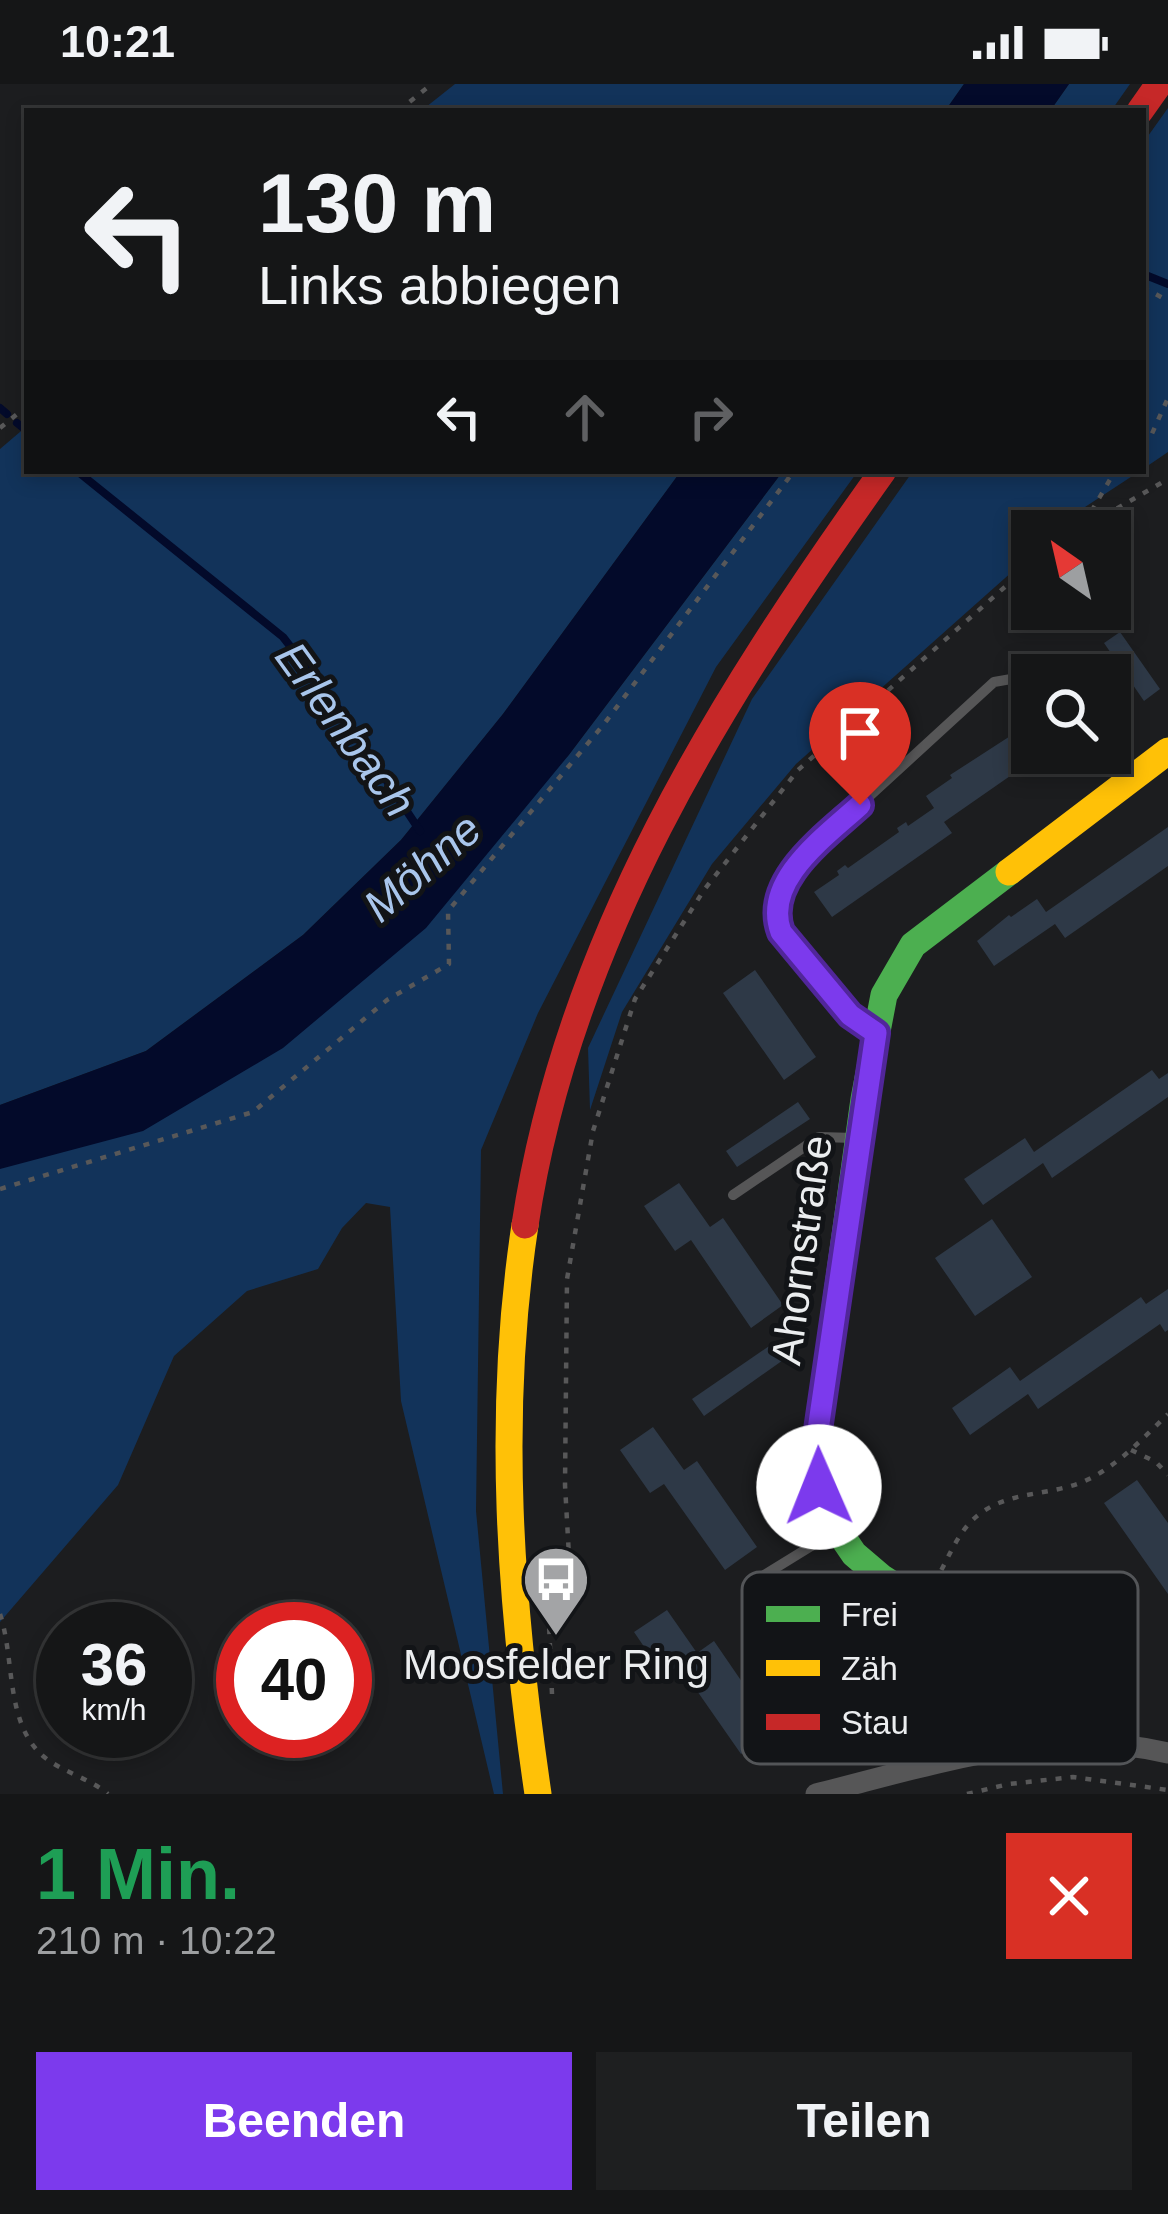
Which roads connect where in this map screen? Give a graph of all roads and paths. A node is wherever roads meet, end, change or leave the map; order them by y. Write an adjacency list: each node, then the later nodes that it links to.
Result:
1 (432, 84): 2 (path)
2 (402, 108)
3 (1168, 398): 6 (path)
4 (24, 408): 5 (path)
5 (0, 428)
6 (1146, 442)
7 (792, 474): 20 (path)
8 (881, 474): 36 (main road)
9 (1113, 474): 11 (path)
10 (1168, 478): 12 (path)
11 (1092, 510)
12 (1114, 510)
13 (1011, 582): 30 (path)
14 (1011, 679): 18 (lane)
15 (1168, 751): 17 (main road, Ahornstraße)
16 (1119, 774): 17 (lane)
17 (1125, 782): 18 (main road, Ahornstraße)
18 (876, 1033): 19 (main road, Ahornstraße)
19 (860, 1139): 21 (lane); 25 (main road, Ahornstraße)
20 (0, 1189)
21 (733, 1196)
22 (1168, 1414): 23 (path)
23 (1131, 1450): 24 (path); 28 (path)
24 (1168, 1474)
25 (837, 1531): 26 (lane); 27 (main road, Ahornstraße)
26 (769, 1572)
27 (879, 1572)
28 (939, 1572)
29 (0, 1615): 35 (path)
30 (553, 1711)
31 (1138, 1750): 32 (street)
32 (1168, 1753)
33 (946, 1764): 37 (street)
34 (1168, 1790): 38 (path)
35 (108, 1794)
36 (538, 1794)
37 (816, 1794)
38 (967, 1794)

